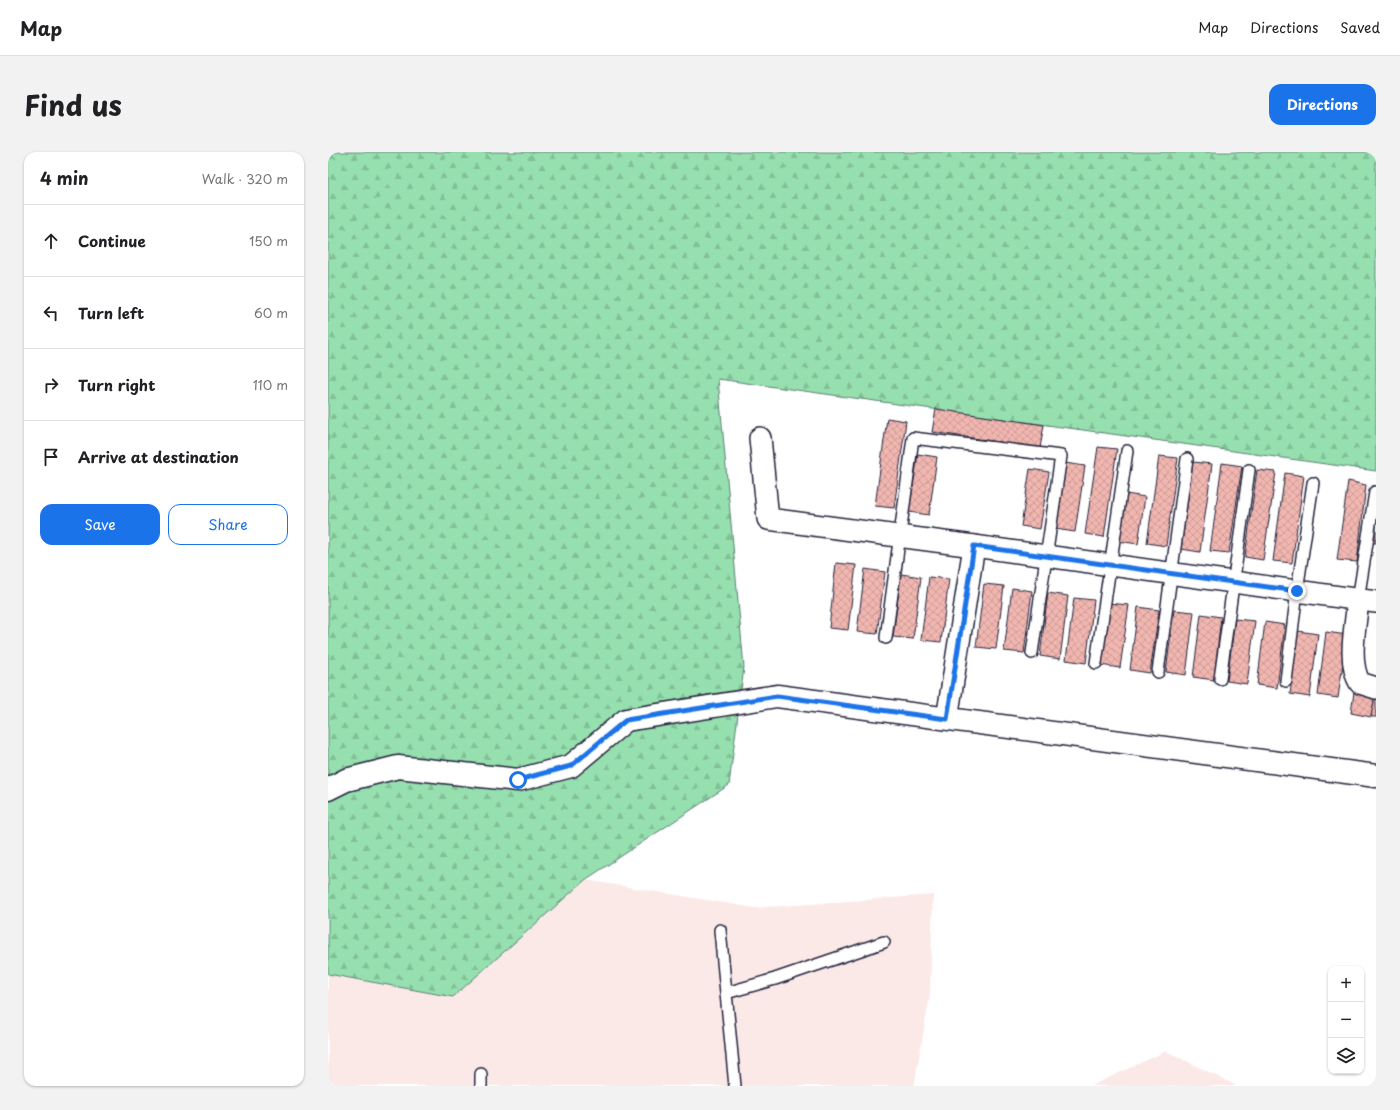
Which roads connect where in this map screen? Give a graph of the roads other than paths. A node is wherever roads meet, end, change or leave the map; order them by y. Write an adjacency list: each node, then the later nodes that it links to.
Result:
1 (760, 438): 7 (street)
2 (1127, 451): 10 (lane)
3 (1187, 459): 11 (lane)
4 (1250, 470): 12 (lane)
5 (1313, 483): 13 (lane)
6 (1375, 492): 14 (lane)
7 (900, 536): 8 (street); 9 (lane); 15 (lane)
8 (974, 546): 9 (street); 22 (street)
9 (1046, 556): 10 (street); 16 (lane)
10 (1110, 565): 11 (street); 17 (lane)
11 (1172, 574): 12 (street); 18 (lane)
12 (1235, 582): 13 (street); 19 (lane)
13 (1297, 591): 14 (street); 20 (lane)
14 (1367, 601): 21 (street)
15 (886, 638)
16 (1032, 652)
17 (1096, 663)
18 (1158, 672)
19 (1220, 679)
20 (1286, 681)
21 (1376, 688)
22 (947, 719): 23 (street); 24 (street)
23 (1376, 776)
24 (328, 789)
25 (720, 930): 27 (lane)
26 (884, 942): 27 (lane)
27 (726, 993): 30 (lane)
28 (481, 1074): 29 (lane)
29 (481, 1086)
30 (735, 1086)

